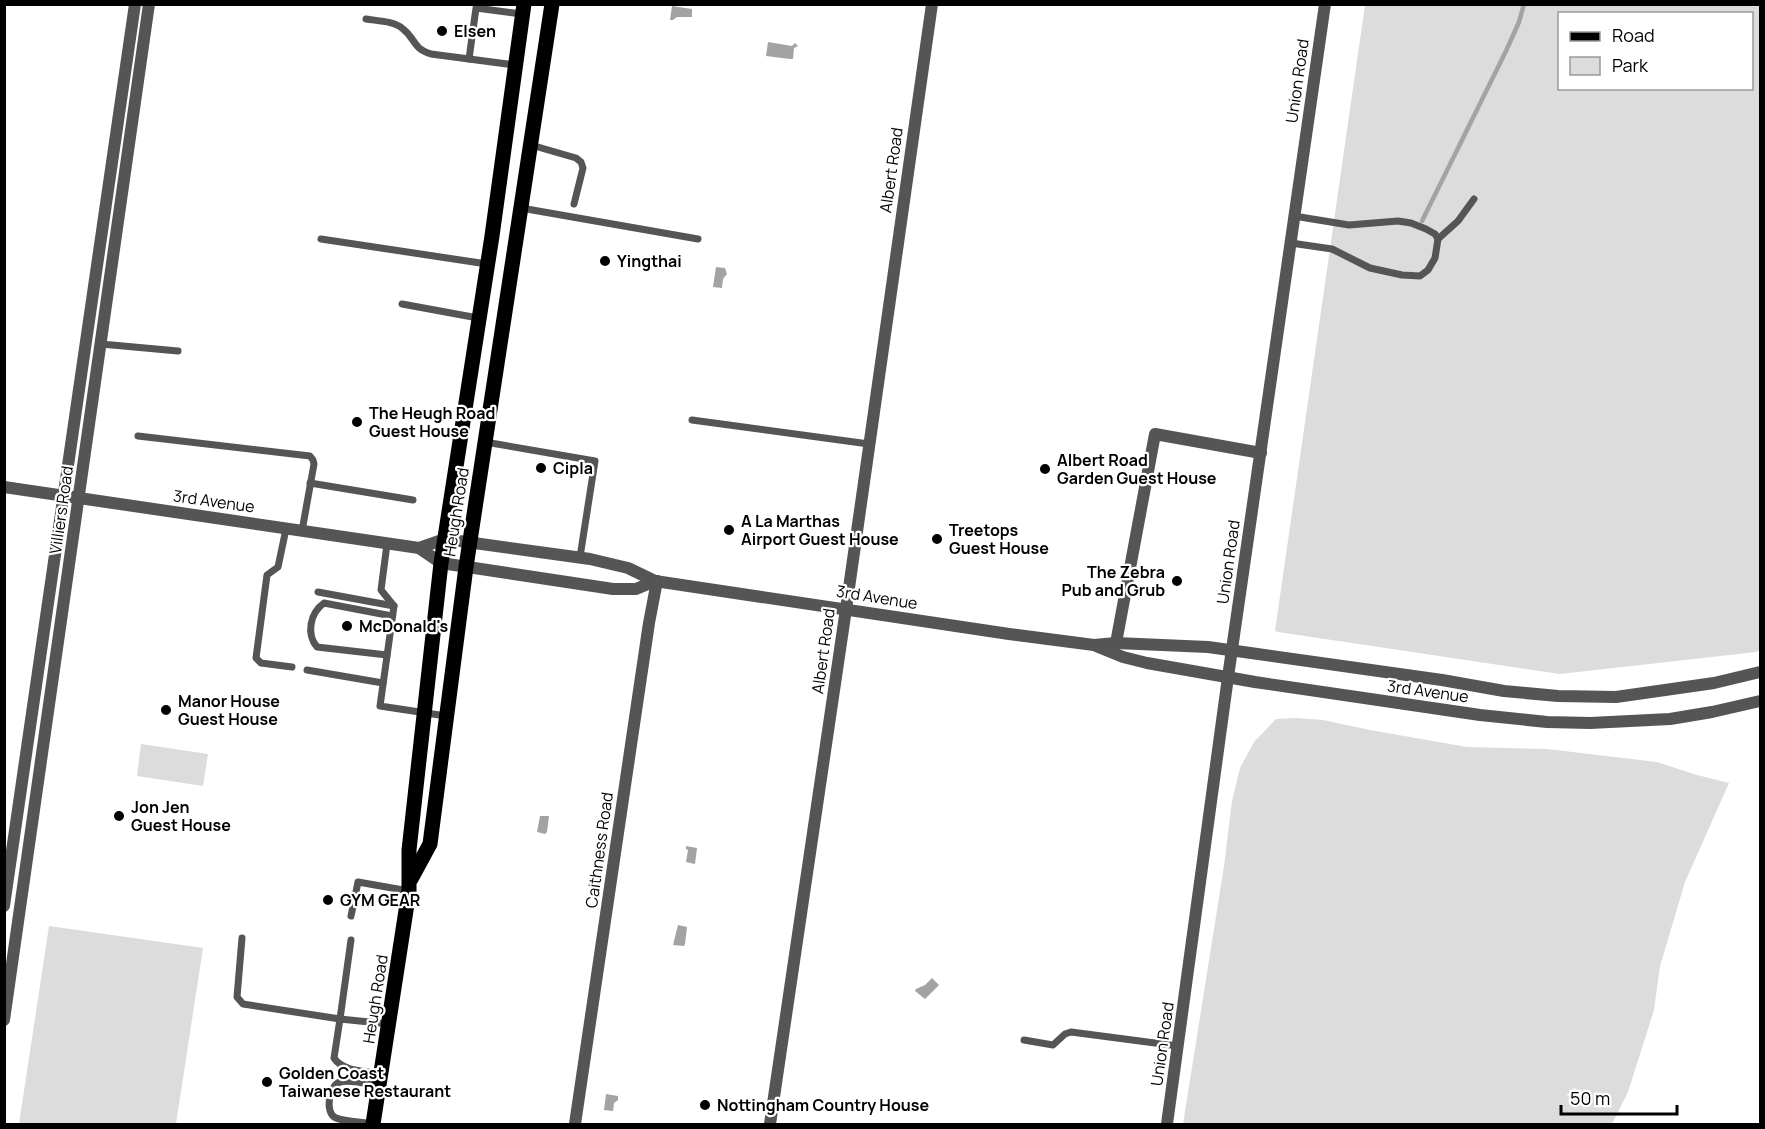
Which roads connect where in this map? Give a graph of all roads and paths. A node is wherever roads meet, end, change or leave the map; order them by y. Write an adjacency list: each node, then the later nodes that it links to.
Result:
1 (135, 4): 10 (street, Villiers Road)
2 (149, 4): 11 (street, Villiers Road)
3 (552, 4): 12 (main road, Heugh Road)
4 (932, 4): 29 (street, Albert Road)
5 (1325, 4): 16 (street, Union Road)
6 (523, 9): 8 (lane); 9 (main road, Heugh Road)
7 (366, 20): 8 (lane)
8 (469, 59): 9 (lane)
9 (514, 65): 21 (main road, Heugh Road)
10 (123, 93): 11 (street); 33 (street, Villiers Road)
11 (136, 96): 24 (street, Villiers Road)
12 (531, 145): 14 (lane); 15 (main road, Heugh Road)
13 (1474, 199): 19 (lane)
14 (574, 204)
15 (521, 208): 18 (lane); 28 (main road, Heugh Road)
16 (1294, 216): 19 (lane); 20 (street, Union Road)
17 (321, 239): 21 (lane)
18 (698, 239)
19 (1438, 239): 20 (lane)
20 (1291, 243): 30 (street, Union Road)
21 (488, 264): 23 (main road, Heugh Road)
22 (402, 304): 23 (lane)
23 (478, 318): 38 (main road, Heugh Road)
24 (101, 344): 25 (lane); 34 (street, Villiers Road)
25 (178, 351)
26 (692, 420): 29 (lane)
27 (138, 436): 31 (lane)
28 (485, 442): 39 (main road, Heugh Road); 42 (lane)
29 (869, 444): 48 (street, Albert Road)
30 (1260, 453): 50 (street); 52 (street, Union Road)
31 (310, 483): 35 (lane); 37 (lane)
32 (4, 487): 33 (street, 3rd Avenue)
33 (63, 495): 34 (street, 3rd Avenue); 64 (street, Villiers Road)
34 (80, 498): 36 (street, 3rd Avenue); 63 (street, Villiers Road)
35 (413, 500)
36 (286, 529): 37 (street, 3rd Avenue); 54 (lane)
37 (302, 531): 40 (street, 3rd Avenue)
38 (445, 539): 39 (street, 3rd Avenue); 41 (street, 3rd Avenue); 43 (main road, Heugh Road)
39 (470, 542): 42 (street, 3rd Avenue); 44 (main road, Heugh Road)
40 (387, 544): 41 (street, 3rd Avenue); 47 (lane)
41 (419, 548): 43 (street, 3rd Avenue)
42 (580, 557): 45 (street, 3rd Avenue)
43 (441, 563): 44 (street, 3rd Avenue); 60 (main road, Heugh Road)
44 (466, 567): 45 (street, 3rd Avenue); 61 (main road, Heugh Road)
45 (656, 581): 48 (street, 3rd Avenue); 75 (street, Caithness Road)
46 (318, 592): 47 (lane)
47 (394, 606): 49 (lane)
48 (846, 609): 51 (street, 3rd Avenue); 76 (street, Albert Road)
49 (392, 616): 53 (lane); 53 (lane)
50 (1116, 643): 51 (street, 3rd Avenue); 52 (street, 3rd Avenue)
51 (1094, 645): 57 (street, 3rd Avenue)
52 (1232, 651): 56 (street, 3rd Avenue); 57 (street, Union Road)
53 (387, 655): 58 (lane)
54 (292, 667)
55 (306, 670): 58 (lane)
56 (1761, 672)
57 (1228, 677): 59 (street, 3rd Avenue); 72 (street, Union Road)
58 (383, 683): 60 (lane)
59 (1761, 701)
60 (425, 713): 61 (lane); 62 (main road, Heugh Road)
61 (446, 716): 62 (main road, Heugh Road)
62 (410, 885): 65 (lane); 70 (main road, Heugh Road)
63 (22, 900): 64 (street); 69 (street, Villiers Road)
64 (5, 902)
65 (351, 916)
66 (242, 938): 68 (lane)
67 (351, 940): 68 (lane)
68 (340, 1019): 70 (lane); 73 (lane)
69 (4, 1020)
70 (389, 1024): 73 (main road, Heugh Road)
71 (1024, 1040): 72 (lane)
72 (1178, 1046): 77 (street, Union Road)
73 (380, 1080): 74 (main road, Heugh Road); 74 (lane)
74 (374, 1124)
75 (575, 1125)
76 (770, 1125)
77 (1167, 1125)

